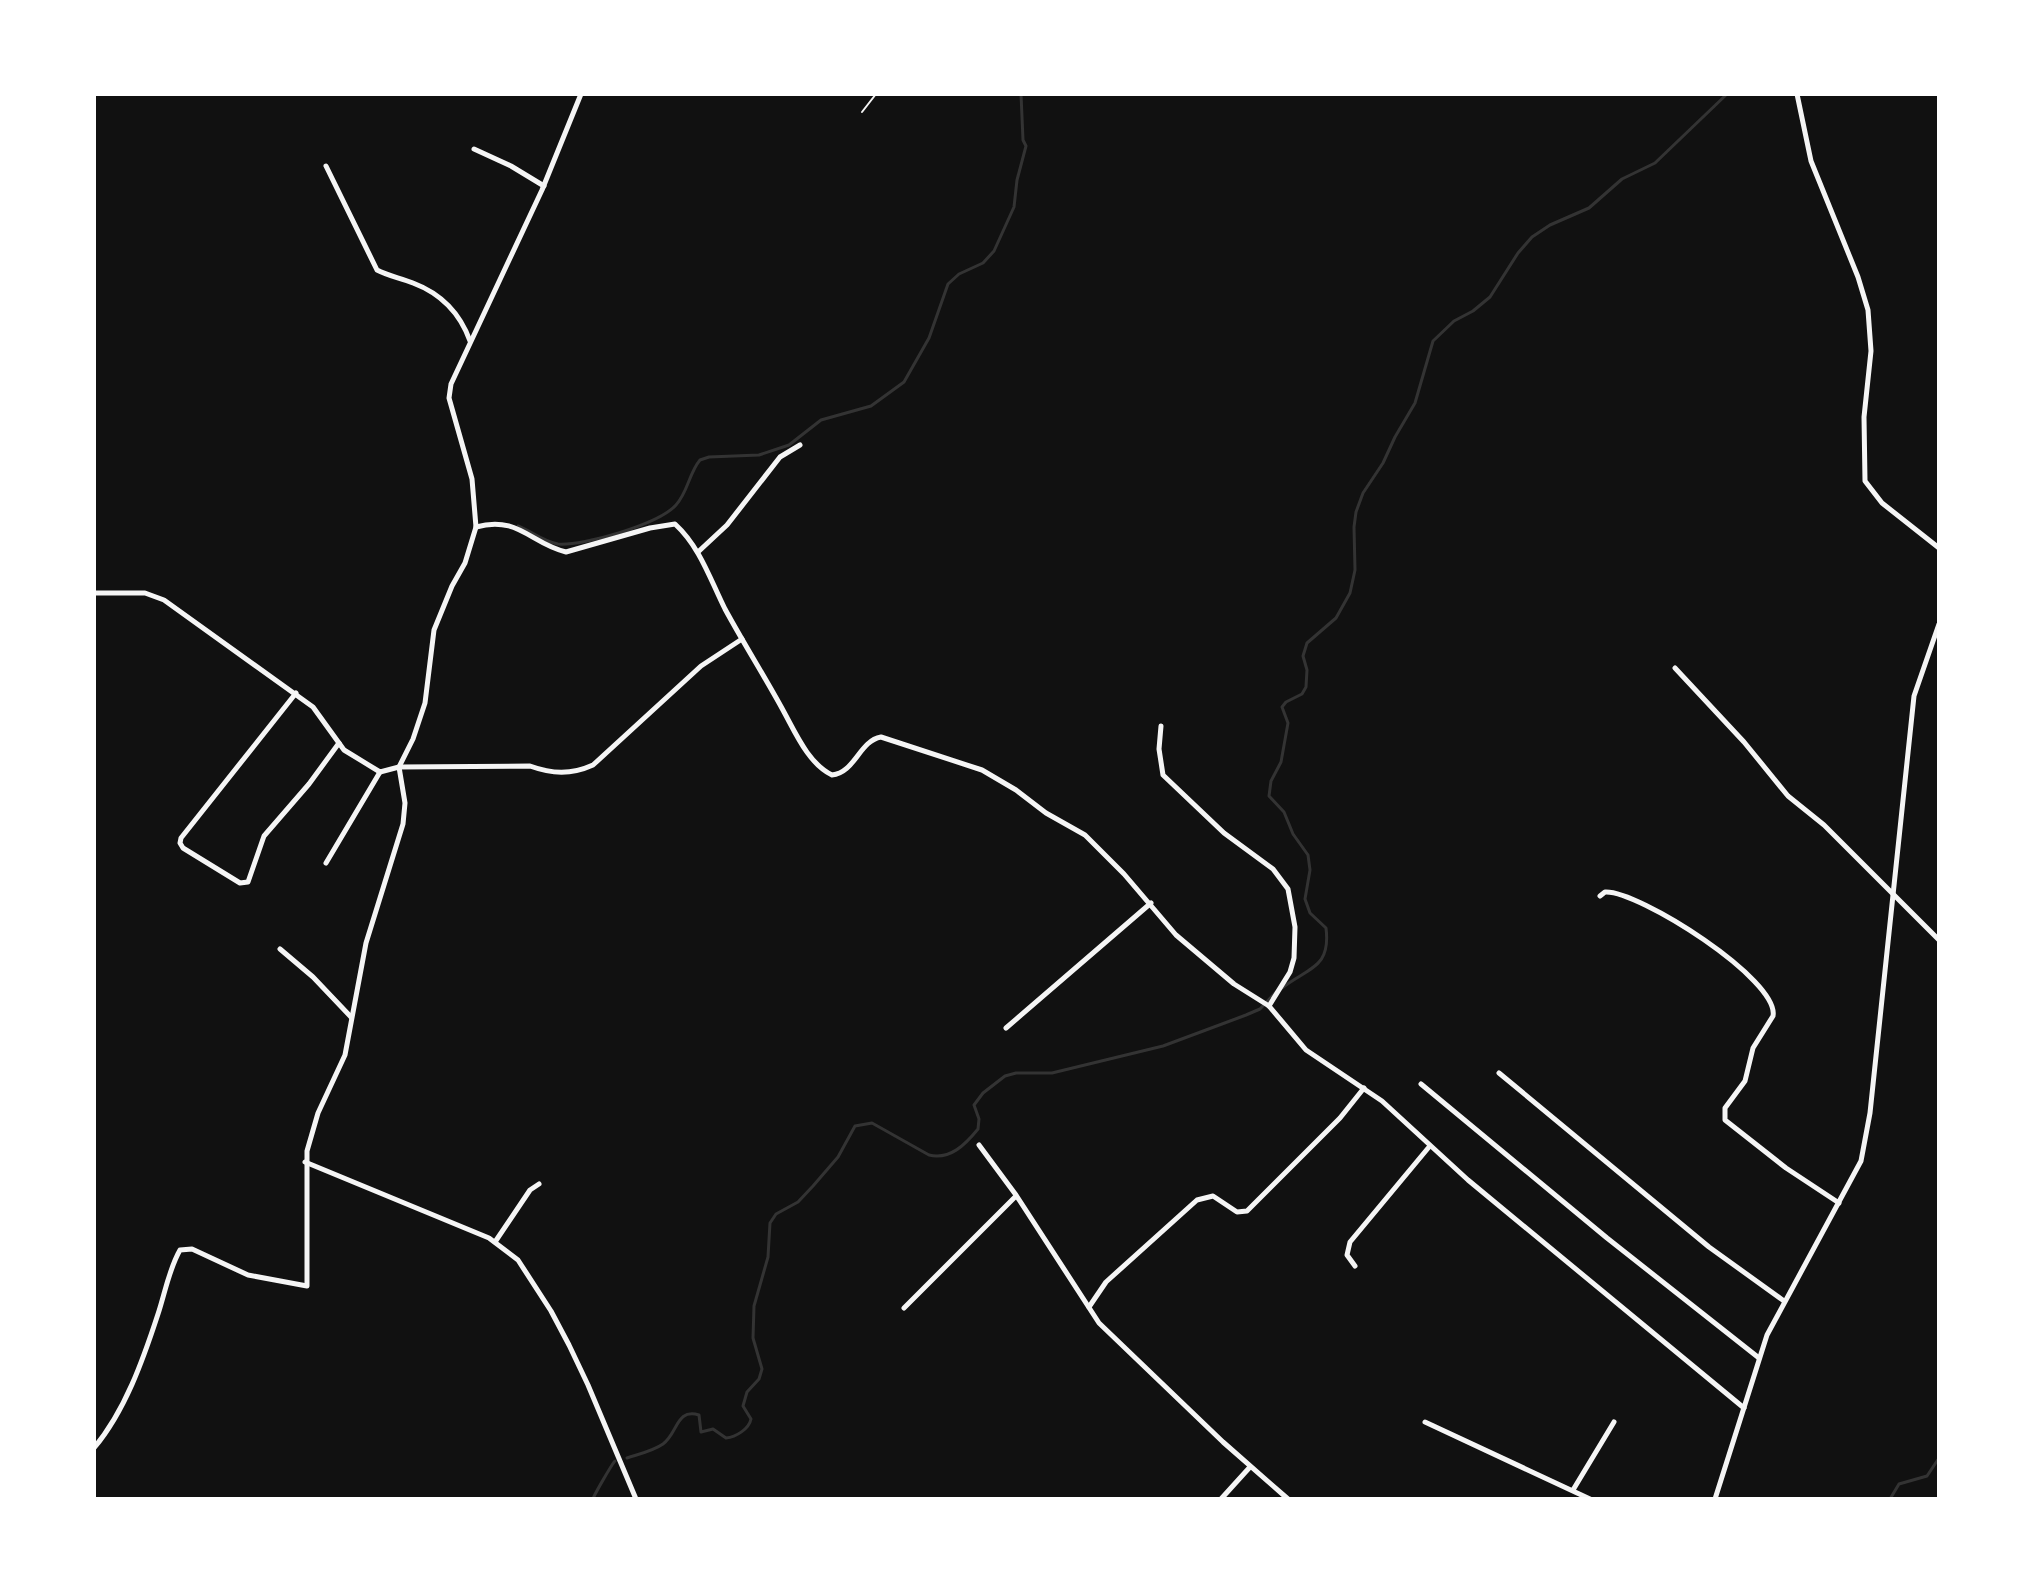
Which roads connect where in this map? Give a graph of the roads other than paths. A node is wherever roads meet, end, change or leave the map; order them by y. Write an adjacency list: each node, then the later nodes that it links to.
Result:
1 (581, 94): 5 (street)
2 (1797, 94): 9 (street)
3 (474, 149): 5 (street)
4 (326, 166): 6 (street)
5 (544, 186): 6 (street)
6 (470, 342): 8 (street)
7 (800, 445): 10 (street)
8 (476, 527): 10 (street); 18 (street)
9 (1939, 548)
10 (698, 552): 13 (street)
11 (94, 593): 15 (street)
12 (1939, 624): 21 (street)
13 (742, 639): 18 (street); 23 (street)
14 (1675, 668): 21 (street)
15 (296, 693): 17 (street); 17 (street)
16 (1161, 726): 26 (street)
17 (339, 743): 19 (street)
18 (399, 767): 19 (street); 27 (street)
19 (380, 772): 20 (street)
20 (326, 863)
21 (1893, 892): 24 (street); 37 (street)
22 (1600, 896): 37 (street)
23 (1151, 903): 26 (street); 28 (street)
24 (1939, 940)
25 (280, 949): 27 (street)
26 (1269, 1006): 31 (street)
27 (351, 1018): 34 (street)
28 (1006, 1028)
29 (1499, 1073): 40 (street)
30 (1421, 1084): 43 (street)
31 (1364, 1088): 33 (street); 42 (street)
32 (979, 1145): 36 (street)
33 (1429, 1147): 39 (street); 44 (street)
34 (305, 1162): 38 (street); 47 (street)
35 (539, 1184): 38 (street)
36 (1016, 1195): 41 (street); 42 (street)
37 (1839, 1203): 40 (street)
38 (495, 1242): 50 (street)
39 (1355, 1266)
40 (1784, 1301): 43 (street)
41 (904, 1308)
42 (1089, 1308): 48 (street)
43 (1759, 1358): 44 (street)
44 (1744, 1408): 54 (street)
45 (1425, 1422): 49 (street)
46 (1614, 1422): 49 (street)
47 (94, 1448)
48 (1250, 1467): 51 (street); 52 (street)
49 (1573, 1490): 53 (street)
50 (636, 1499)
51 (1221, 1499)
52 (1288, 1499)
53 (1590, 1499)
54 (1715, 1499)

